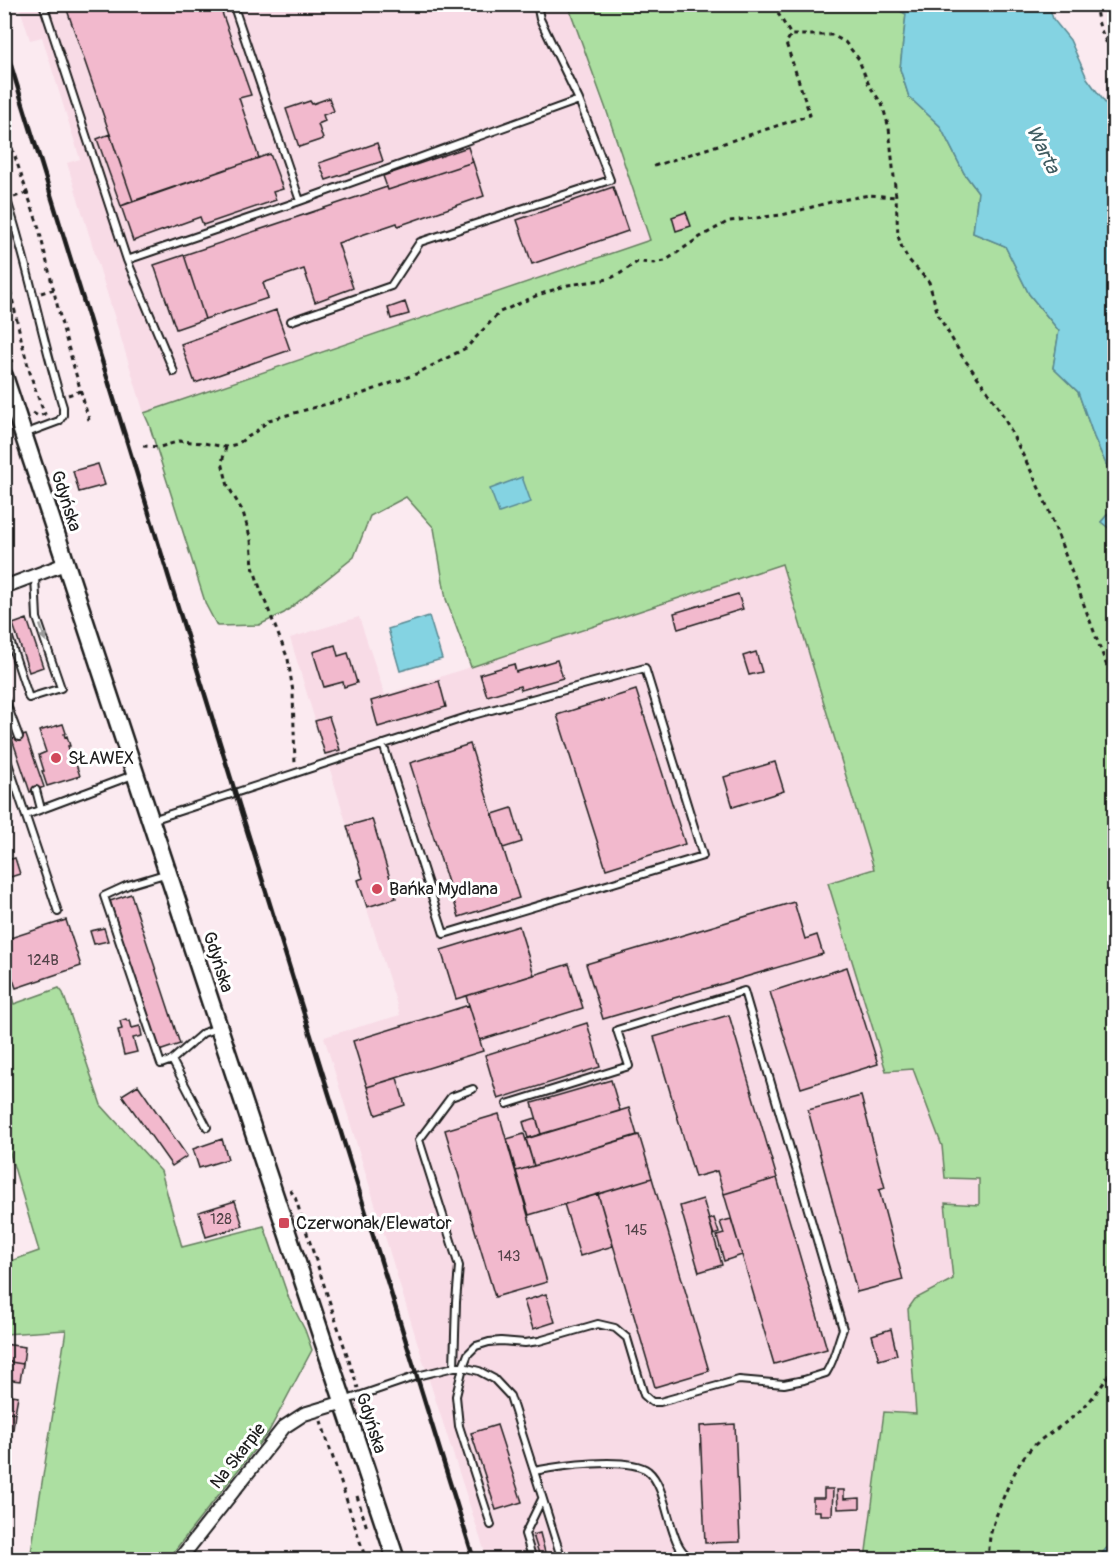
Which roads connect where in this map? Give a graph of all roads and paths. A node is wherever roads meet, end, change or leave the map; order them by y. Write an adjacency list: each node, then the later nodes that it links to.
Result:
1 (43, 4): 14 (lane)
2 (233, 4): 13 (lane)
3 (537, 4): 8 (lane)
4 (776, 4): 6 (path)
5 (1096, 4): 7 (path)
6 (791, 34): 10 (path); 12 (path)
7 (1114, 57)
8 (579, 100): 13 (lane); 16 (lane)
9 (4, 122): 20 (path)
10 (654, 166)
11 (4, 191): 21 (lane)
12 (896, 197): 23 (path); 27 (path)
13 (300, 201): 14 (lane)
14 (127, 260): 17 (lane)
15 (4, 265): 19 (path)
16 (291, 321)
17 (174, 372)
18 (4, 376): 21 (main road, Gdyńska)
19 (45, 414)
20 (89, 420)
21 (24, 434): 24 (main road, Gdyńska)
22 (143, 446): 23 (path)
23 (226, 447): 32 (path)
24 (65, 564): 25 (street); 33 (main road, Gdyńska)
25 (35, 576): 26 (street); 26 (lane, one-way to 26)
26 (5, 587)
27 (1114, 685)
28 (4, 697): 29 (lane)
29 (19, 737)
30 (383, 744): 30 (lane); 32 (lane)
31 (4, 751): 36 (lane)
32 (296, 773): 37 (lane)
33 (137, 774): 35 (lane); 37 (main road, Gdyńska)
34 (36, 790): 35 (lane)
35 (41, 809): 36 (lane)
36 (27, 814): 39 (lane)
37 (151, 820): 38 (main road, Gdyńska)
38 (168, 873): 40 (main road, Gdyńska); 41 (lane)
39 (58, 912)
40 (219, 1028): 41 (lane); 48 (main road, Gdyńska)
41 (172, 1060): 44 (lane)
42 (473, 1089): 46 (lane)
43 (507, 1104): 47 (lane)
44 (207, 1126)
45 (1114, 1366): 61 (path)
46 (454, 1367): 47 (lane); 48 (lane)
47 (463, 1367): 50 (lane); 53 (lane)
48 (344, 1402): 55 (street, Na Skarpie); 57 (main road, Gdyńska)
49 (328, 1418): 56 (path)
50 (534, 1471): 52 (lane); 60 (lane)
51 (355, 1492): 54 (path)
52 (543, 1499): 58 (lane); 59 (lane)
53 (491, 1525)
54 (367, 1528)
55 (179, 1560)
56 (366, 1560)
57 (396, 1560)
58 (532, 1560)
59 (562, 1560)
60 (704, 1560)
61 (988, 1560)

